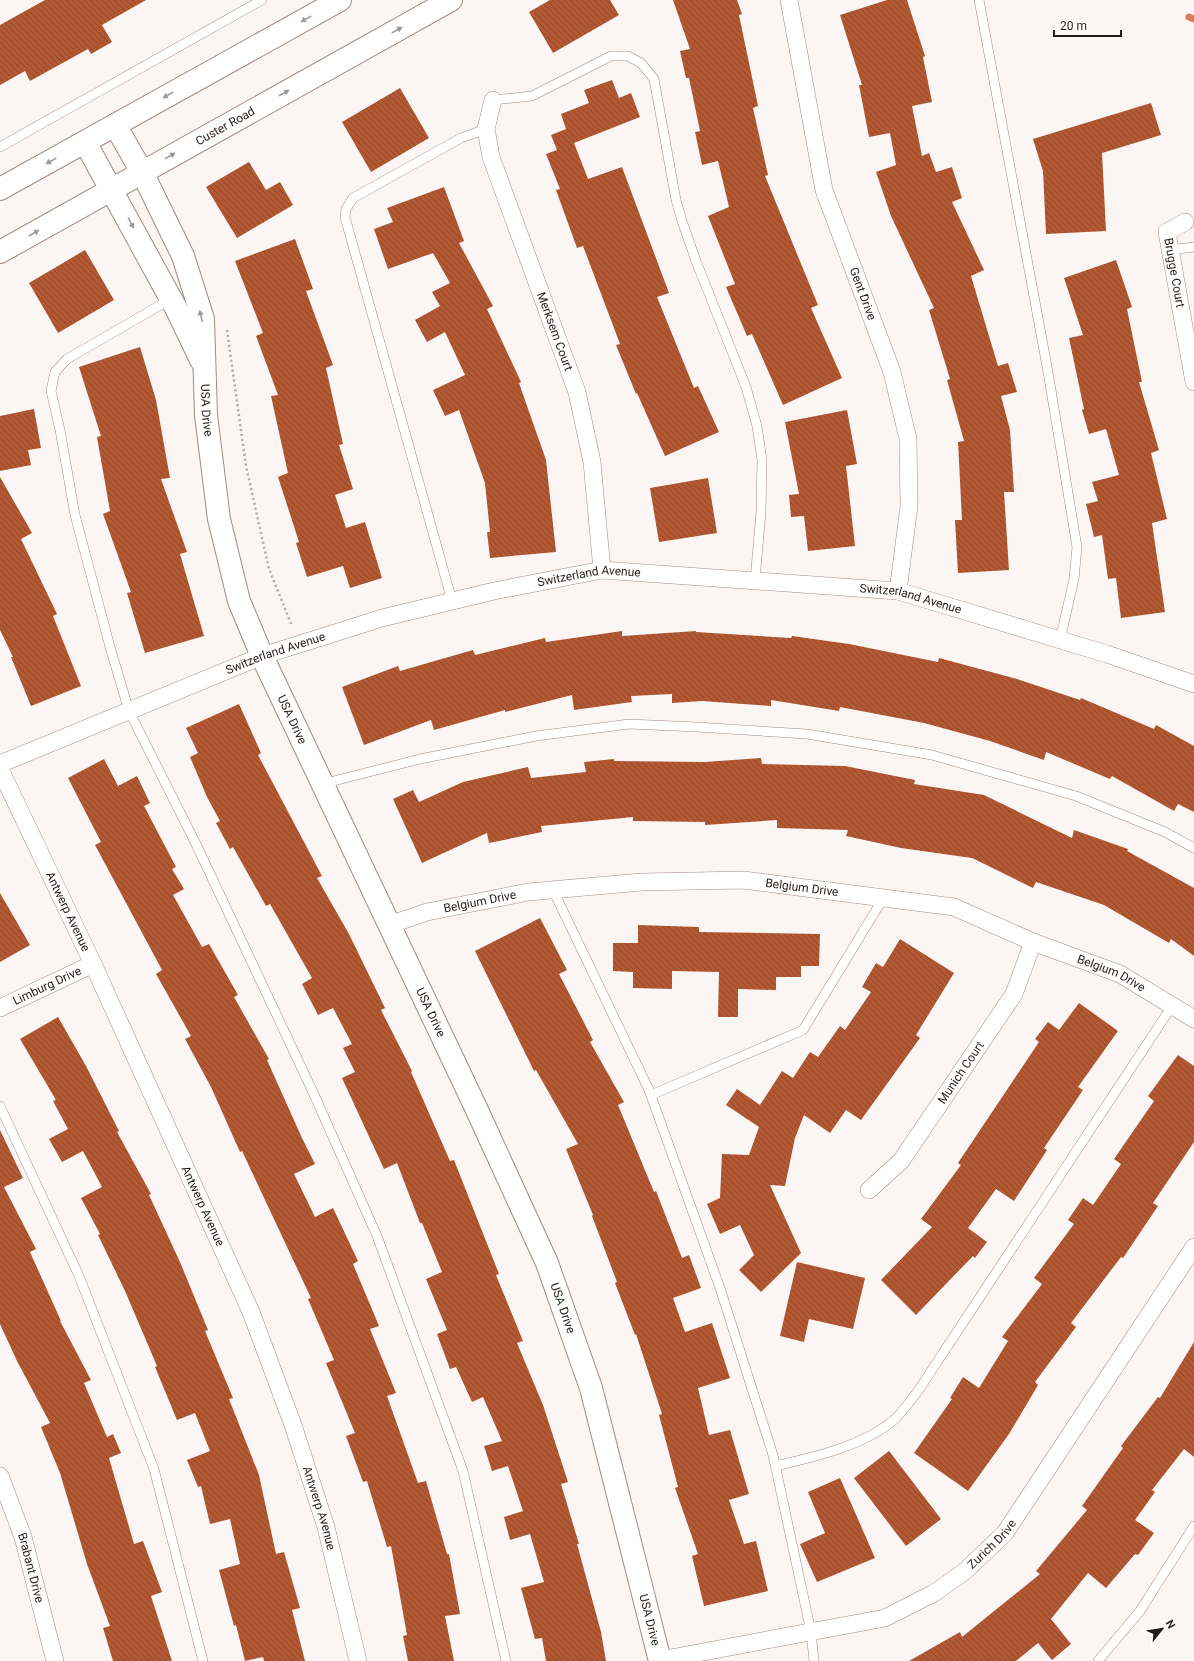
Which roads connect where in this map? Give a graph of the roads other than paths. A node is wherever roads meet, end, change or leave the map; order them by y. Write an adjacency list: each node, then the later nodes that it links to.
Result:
1 (262, 0): 10 (lane)
2 (340, 0): 7 (street, one-way to 7)
3 (451, 0): 11 (street, Custer Road, one-way to 3)
4 (789, 0): 23 (street, Gent Drive)
5 (979, 0): 25 (lane)
6 (493, 100): 8 (street, Merksem Court); 22 (lane)
7 (115, 125): 9 (street); 11 (street, USA Drive)
8 (486, 129): 21 (street, Merksem Court); 24 (lane)
9 (85, 142): 12 (street, one-way to 12); 13 (street, USA Drive)
10 (0, 147)
11 (142, 172): 13 (street, Custer Road); 19 (street, USA Drive, one-way to 11)
12 (0, 189)
13 (112, 189): 17 (street, Custer Road, one-way to 13); 18 (street, USA Drive, one-way to 18)
14 (1185, 222): 16 (street, Brugge Court)
15 (1194, 247): 16 (lane)
16 (1170, 250): 20 (street, Brugge Court)
17 (0, 252)
18 (171, 299): 19 (street, USA Drive); 28 (lane)
19 (205, 368): 26 (street, USA Drive)
20 (1194, 382)
21 (602, 570): 22 (street, Switzerland Avenue); 24 (street, Switzerland Avenue)
22 (755, 580): 23 (street, Switzerland Avenue)
23 (898, 591): 25 (street, Switzerland Avenue)
24 (452, 601): 26 (street, Switzerland Avenue)
25 (1060, 640): 27 (street, Switzerland Avenue)
26 (262, 656): 28 (street, Switzerland Avenue); 31 (street, USA Drive)
27 (1193, 680)
28 (129, 711): 29 (street, Switzerland Avenue); 52 (lane)
29 (0, 764)
30 (0, 769): 37 (street, Antwerp Avenue)
31 (322, 784): 32 (lane); 35 (street, USA Drive)
32 (1194, 848)
33 (553, 890): 34 (street, Belgium Drive); 35 (street, Belgium Drive); 41 (lane)
34 (884, 897): 36 (street, Belgium Drive); 41 (lane)
35 (389, 925): 53 (street, USA Drive)
36 (1033, 942): 38 (street, Belgium Drive); 43 (street, Munich Court)
37 (93, 964): 39 (street, Limburg Drive); 51 (street, Antwerp Avenue)
38 (1172, 1006): 40 (street, Belgium Drive); 45 (lane)
39 (0, 1008)
40 (1194, 1019)
41 (651, 1095): 45 (lane)
42 (0, 1106): 50 (lane)
43 (869, 1190)
44 (1194, 1247): 48 (street, Zurich Drive)
45 (775, 1466): 48 (lane)
46 (0, 1476): 49 (street, Brabant Drive)
47 (1194, 1526): 55 (lane)
48 (811, 1632): 53 (street, Zurich Drive); 54 (lane)
49 (55, 1661)
50 (203, 1661)
51 (358, 1661)
52 (506, 1661)
53 (660, 1661)
54 (814, 1661)
55 (1098, 1661)

